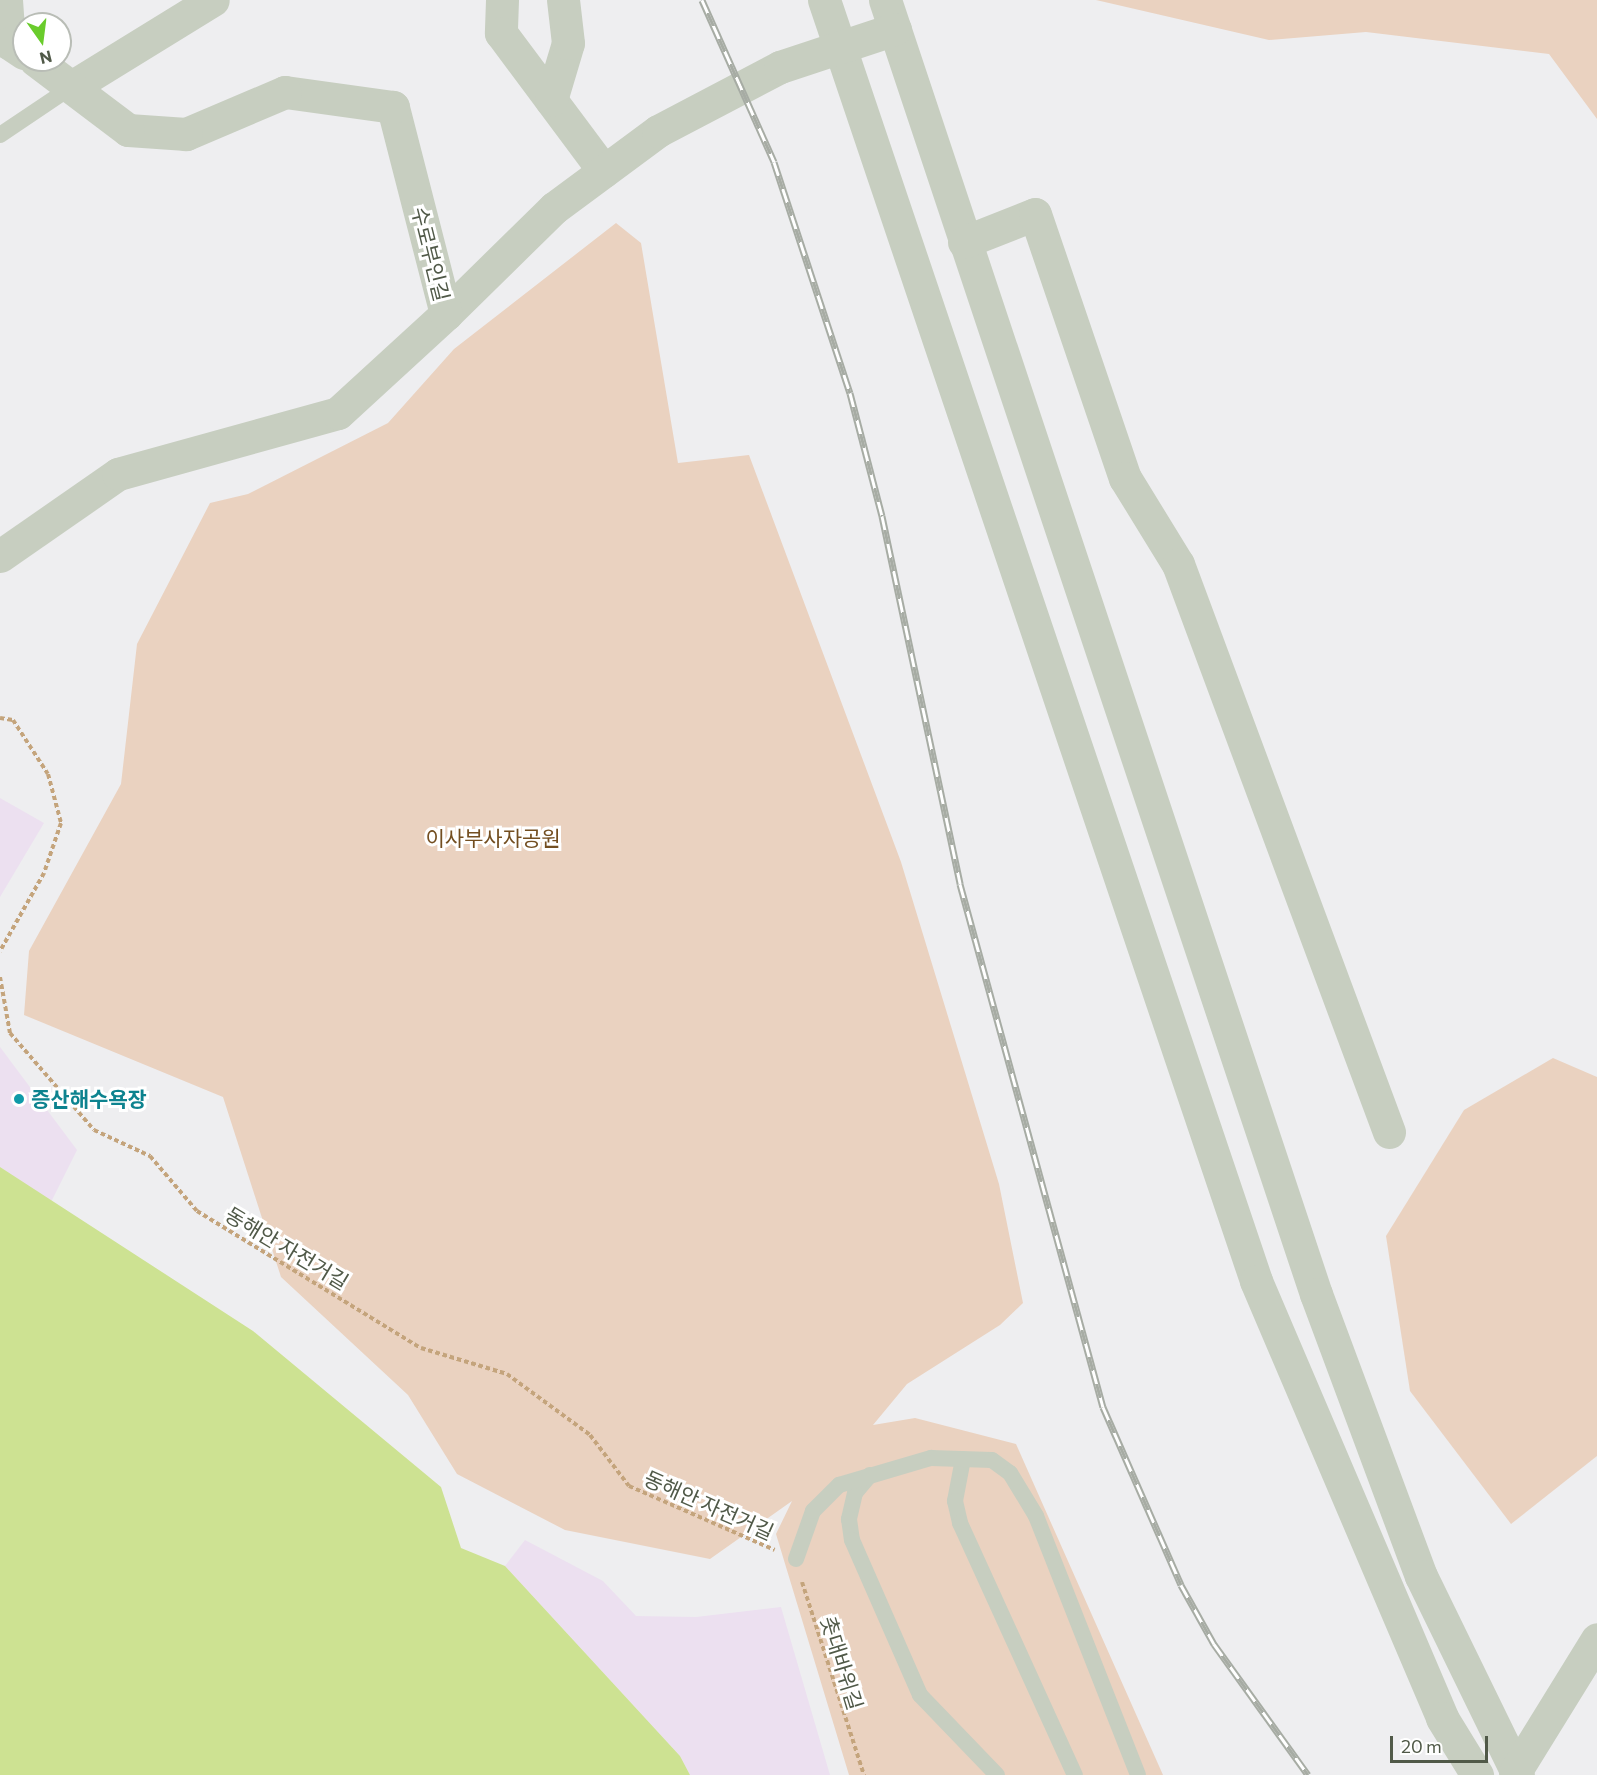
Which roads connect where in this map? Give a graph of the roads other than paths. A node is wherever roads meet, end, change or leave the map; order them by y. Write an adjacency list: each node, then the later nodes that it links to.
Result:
1 (6, 0): 7 (street)
2 (213, 0): 10 (street)
3 (502, 0): 11 (street)
4 (563, 0): 11 (street)
5 (824, 0): 8 (street)
6 (890, 15): 8 (street); 14 (street)
7 (12, 45)
8 (840, 47): 13 (street); 26 (street)
9 (53, 72): 10 (street, 수로부인길)
10 (73, 86): 12 (lane); 15 (street, 수로부인길)
11 (551, 100): 13 (street)
12 (0, 135)
13 (604, 171): 15 (street)
14 (964, 242): 17 (street); 22 (street)
15 (446, 314): 16 (street, 수로부인길)
16 (0, 556)
17 (1389, 1132)
18 (963, 1459): 19 (lane); 24 (lane); 25 (lane)
19 (870, 1475): 20 (lane); 23 (lane)
20 (796, 1559)
21 (1597, 1639): 22 (street)
22 (1516, 1774)
23 (997, 1775)
24 (1075, 1775)
25 (1138, 1775)
26 (1477, 1775)

